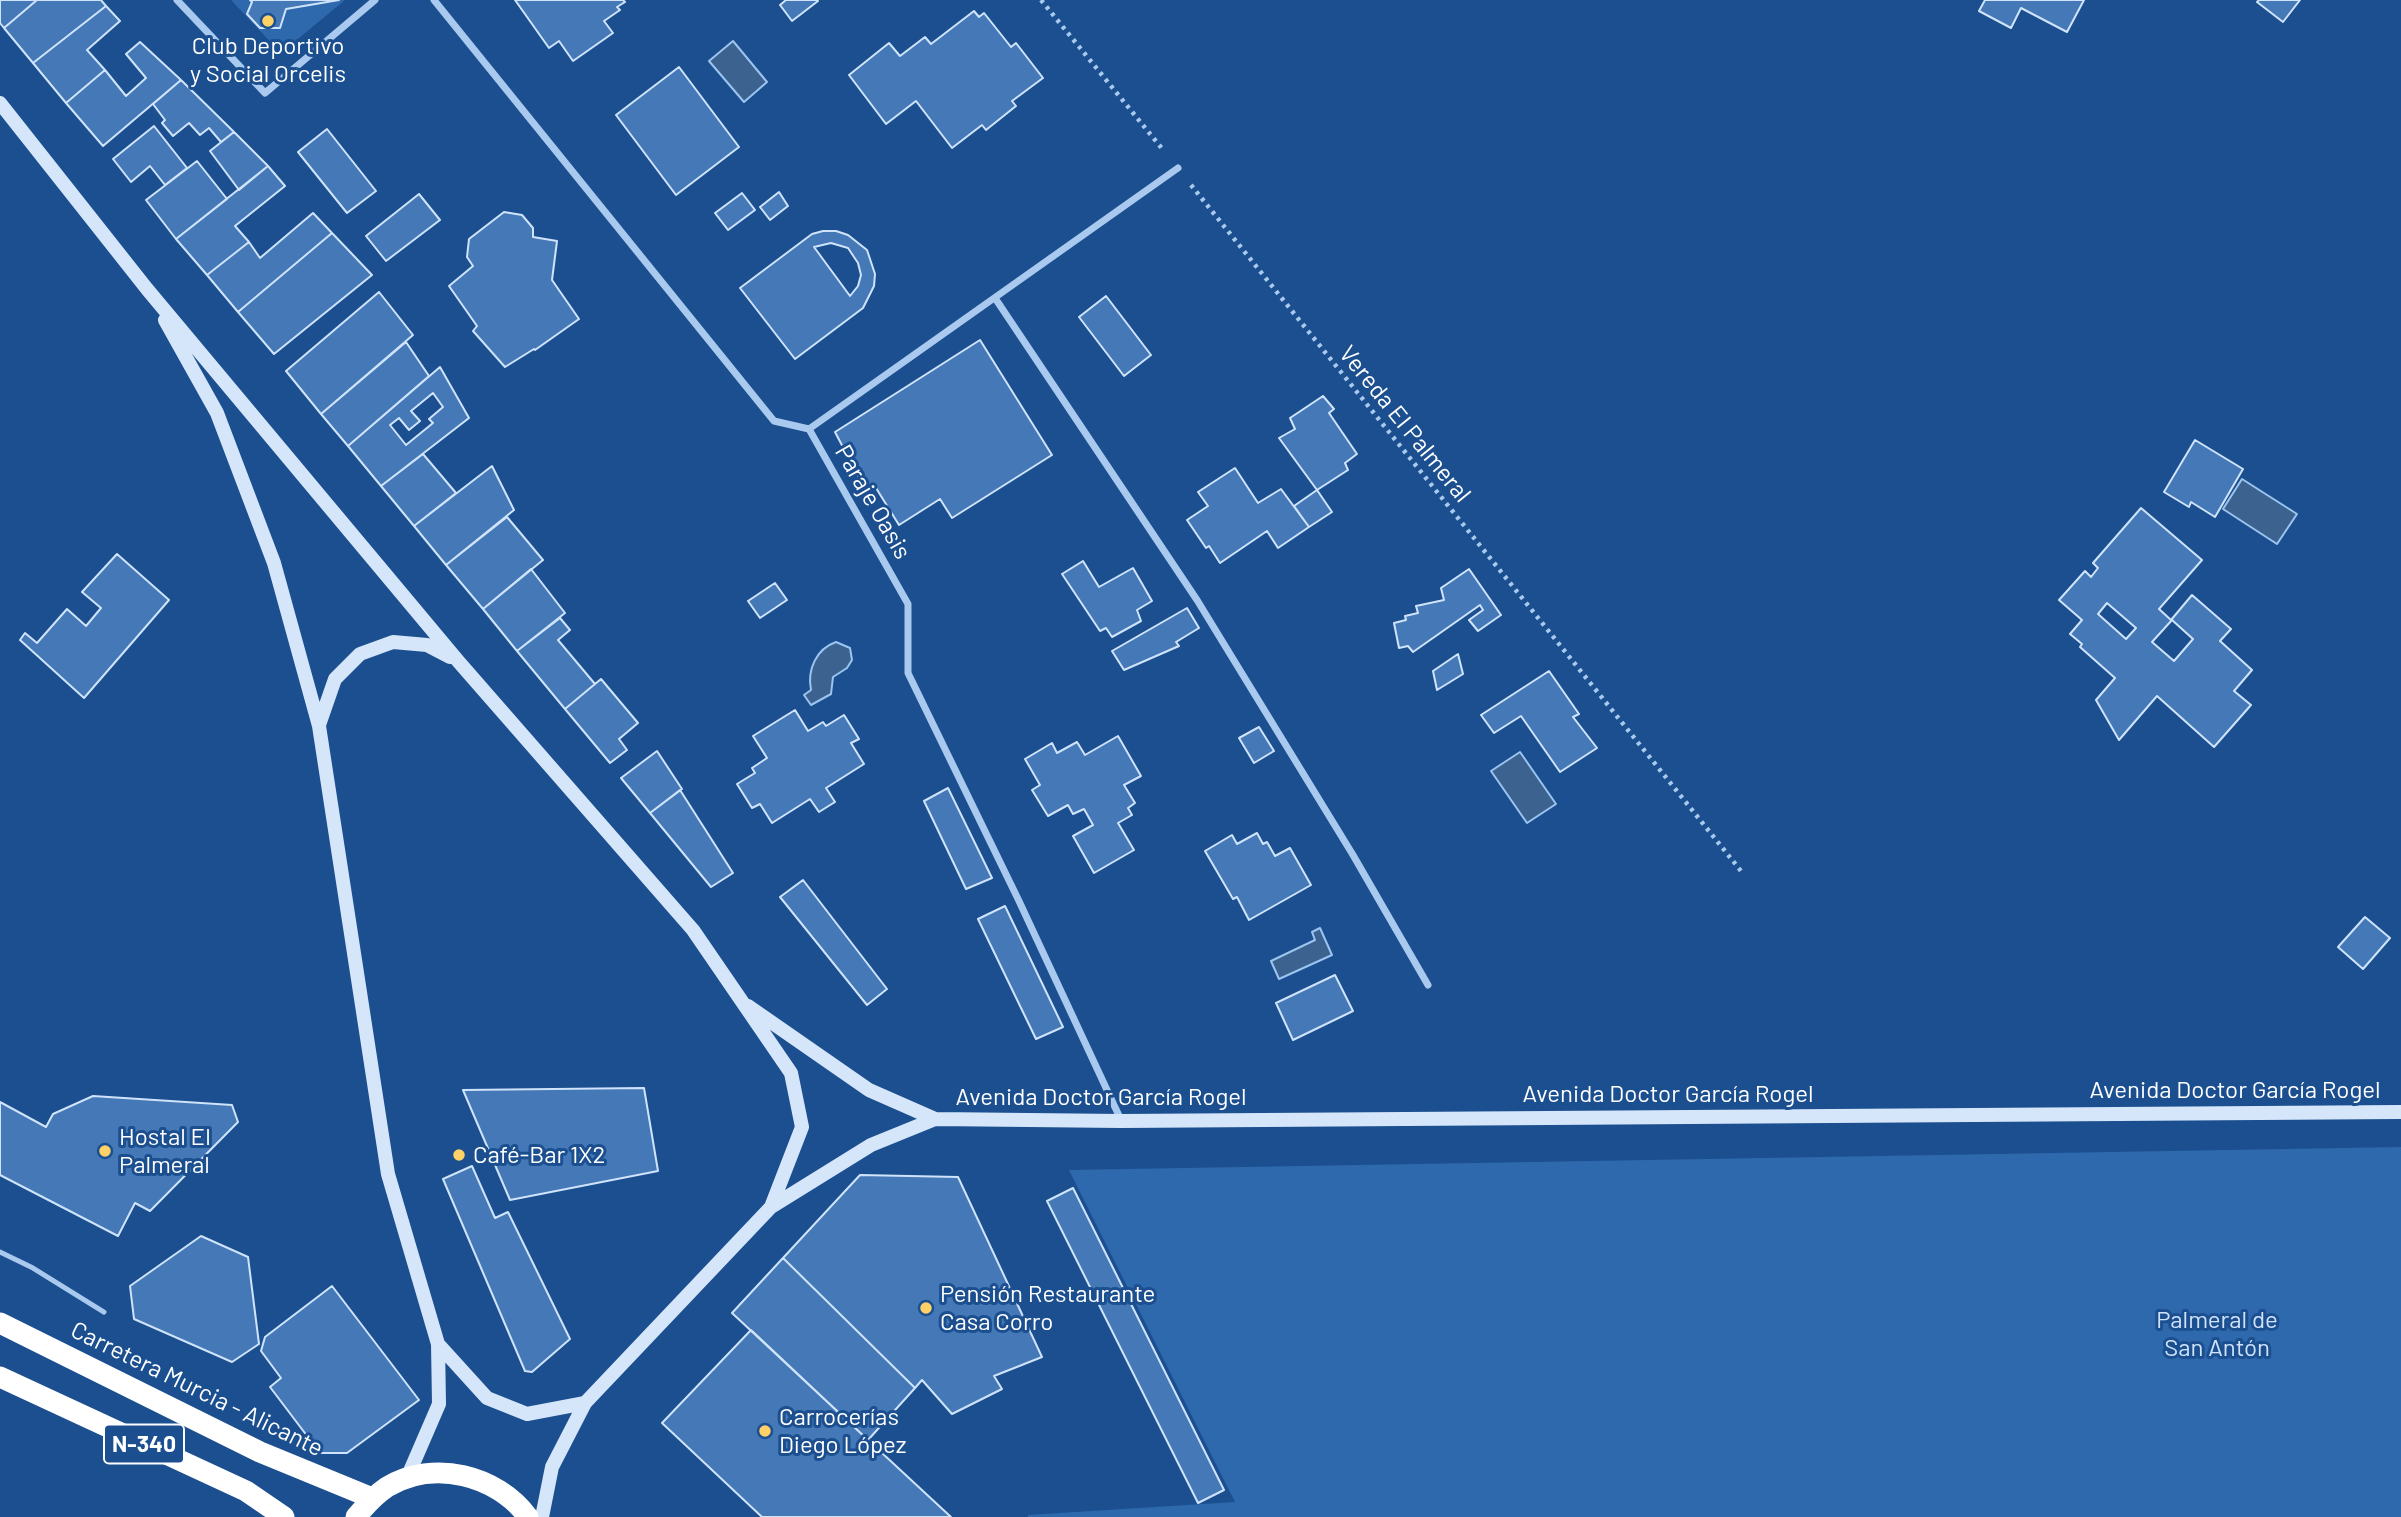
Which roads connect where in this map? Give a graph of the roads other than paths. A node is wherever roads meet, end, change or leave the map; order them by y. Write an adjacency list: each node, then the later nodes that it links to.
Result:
1 (177, 0): 2 (street)
2 (375, 0)
3 (434, 0): 8 (street, Paraje Oasis)
4 (0, 103): 6 (main road)
5 (1178, 168): 7 (street)
6 (147, 289): 9 (main road); 10 (main road)
7 (995, 298): 8 (street); 11 (street)
8 (809, 429): 15 (street, Paraje Oasis)
9 (458, 661): 10 (main road); 12 (main road)
10 (319, 726): 20 (main road)
11 (1427, 985)
12 (741, 1001): 14 (main road, Avenida Doctor García Rogel); 16 (main road, Avenida Doctor García Rogel)
13 (2401, 1112): 15 (main road, Avenida Doctor García Rogel)
14 (935, 1119): 15 (main road, Avenida Doctor García Rogel); 16 (main road, Avenida Doctor García Rogel)
15 (1121, 1121)
16 (771, 1208): 22 (main road, Avenida Doctor García Rogel)
17 (0, 1252): 18 (lane)
18 (104, 1312)
19 (0, 1323): 24 (highway, Carretera Murcia - Alicante / N-340)
20 (438, 1344): 22 (main road); 23 (main road)
21 (0, 1377): 25 (highway, N-340)
22 (585, 1404): 28 (main road, Avenida Doctor García Rogel)
23 (407, 1478): 24 (highway); 27 (highway)
24 (372, 1498): 26 (highway)
25 (284, 1517)
26 (356, 1517)
27 (528, 1517)
28 (542, 1517)

